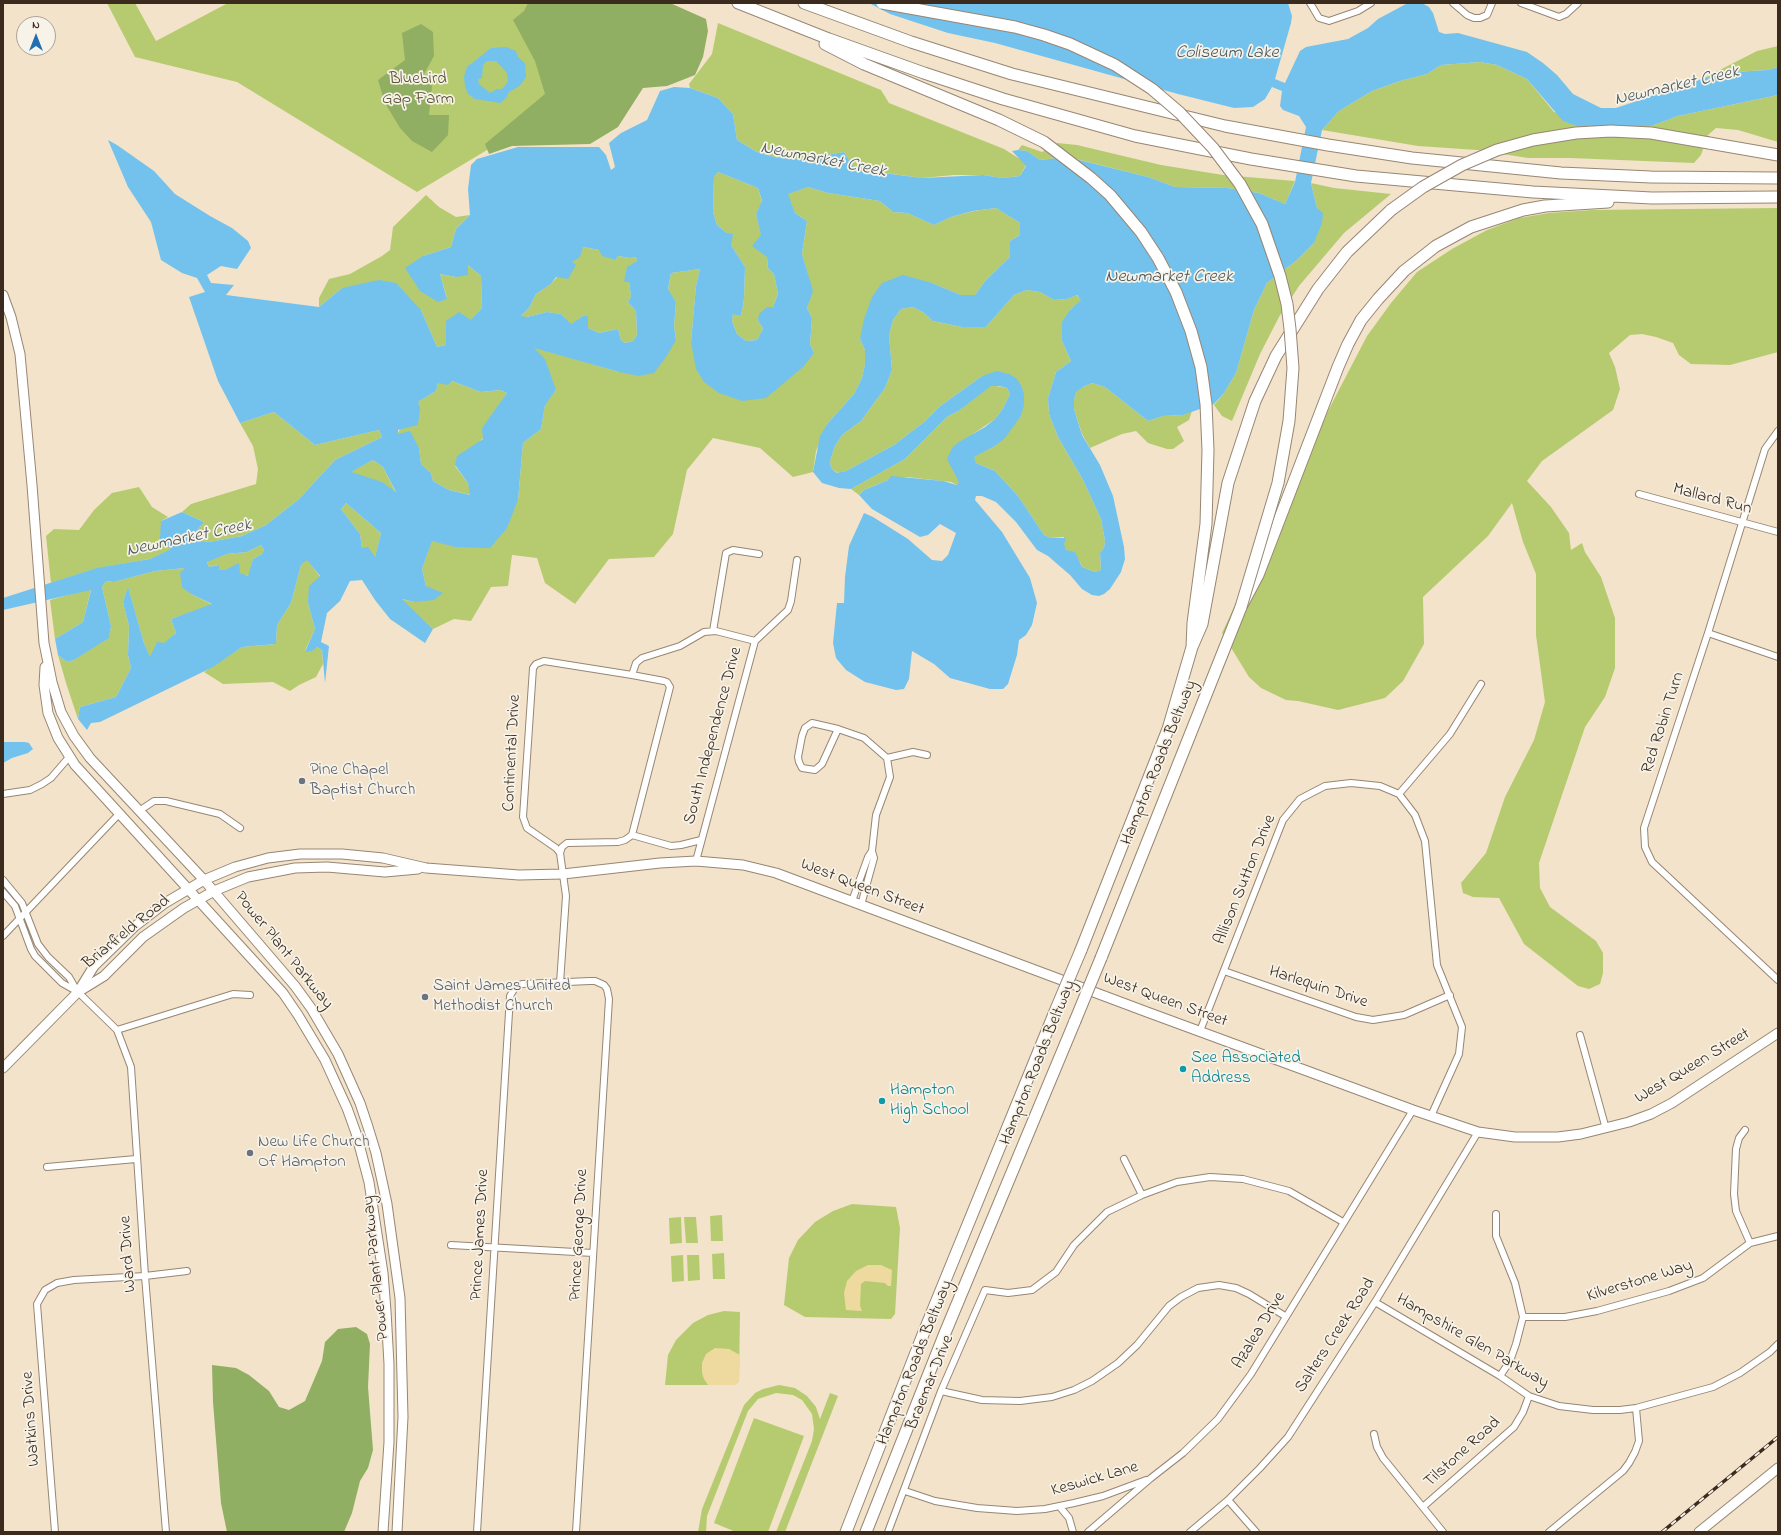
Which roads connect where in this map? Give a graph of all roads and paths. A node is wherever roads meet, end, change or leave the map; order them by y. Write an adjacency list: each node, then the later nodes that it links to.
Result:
1 (738, 3): 10 (highway)
2 (804, 3): 12 (highway)
3 (882, 3): 22 (highway, bridge)
4 (1310, 3): 5 (street)
5 (1371, 3)
6 (1453, 3): 7 (street)
7 (1492, 3)
8 (1521, 3): 9 (street)
9 (1578, 3)
10 (774, 18): 14 (highway); 26 (highway)
11 (1778, 155): 26 (highway, bridge)
12 (1778, 178)
13 (1778, 197): 14 (highway)
14 (1652, 198): 22 (highway, bridge)
15 (4, 298): 27 (main road, Power Plant Parkway)
16 (1778, 431): 18 (street, Red Robin Turn)
17 (1639, 494): 18 (street, Mallard Run)
18 (1742, 523): 19 (street, Mallard Run); 24 (street, Red Robin Turn)
19 (1778, 532)
20 (759, 554): 23 (street)
21 (797, 560): 25 (street, South Independence Drive)
22 (1241, 607): 109 (highway, Hampton Roads Beltway, bridge)
23 (713, 631): 25 (street); 29 (street)
24 (1708, 633): 28 (street); 59 (street, Red Robin Turn)
25 (754, 641): 41 (street, South Independence Drive)
26 (1192, 647): 108 (highway, Hampton Roads Beltway, bridge)
27 (45, 654): 33 (main road, Power Plant Parkway); 37 (main road, Power Plant Parkway)
28 (1778, 658)
29 (632, 675): 40 (street); 43 (street, Continental Drive)
30 (1481, 684): 36 (street)
31 (838, 729): 31 (street); 34 (street)
32 (927, 755): 34 (street)
33 (70, 756): 35 (street); 38 (main road, Power Plant Parkway)
34 (887, 758): 42 (street)
35 (3, 794)
36 (1399, 794): 58 (street, Allison Sutton Drive); 63 (street, Allison Sutton Drive)
37 (139, 811): 39 (street); 48 (main road, Power Plant Parkway)
38 (119, 814): 49 (main road, Power Plant Parkway); 55 (street)
39 (240, 828)
40 (632, 835): 41 (street, South Independence Drive); 43 (street)
41 (701, 840): 44 (street, South Independence Drive)
42 (872, 851): 53 (street); 54 (street)
43 (560, 853): 46 (street)
44 (696, 861): 46 (main road, West Queen Street); 53 (main road, West Queen Street)
45 (426, 868): 46 (main road, West Queen Street); 48 (main road, West Queen Street); 50 (main road, West Queen Street)
46 (563, 874): 60 (street)
47 (3, 880): 55 (street)
48 (204, 880): 49 (main road, Briarfield Road); 50 (main road, Power Plant Parkway)
49 (187, 888): 52 (main road, Power Plant Parkway); 61 (main road, Briarfield Road)
50 (214, 891): 52 (main road, West Queen Street); 105 (main road, Power Plant Parkway)
51 (3, 892): 56 (street)
52 (196, 900): 61 (main road, Briarfield Road); 104 (main road, Power Plant Parkway)
53 (852, 901): 54 (main road, West Queen Street)
54 (861, 905): 65 (main road, West Queen Street)
55 (25, 913): 56 (street); 61 (street)
56 (19, 919): 57 (street); 61 (street)
57 (3, 936)
58 (1224, 971): 63 (street, Harlequin Drive); 65 (street, Allison Sutton Drive)
59 (1778, 980)
60 (560, 983): 83 (street, Prince James Drive); 84 (street, Prince George Drive)
61 (78, 992): 64 (street, Ward Drive); 68 (main road, Briarfield Road)
62 (250, 994): 64 (street)
63 (1450, 995): 70 (street, Allison Sutton Drive)
64 (117, 1030): 74 (street, Ward Drive)
65 (1200, 1031): 69 (main road, West Queen Street)
66 (1778, 1033): 71 (main road, West Queen Street)
67 (1580, 1035): 71 (street)
68 (3, 1068)
69 (1413, 1110): 70 (main road, West Queen Street); 79 (street, Azalea Drive)
70 (1431, 1116): 73 (main road, West Queen Street)
71 (1606, 1129): 73 (main road, West Queen Street)
72 (1745, 1130): 81 (street)
73 (1478, 1132): 87 (street, Salters Creek Road)
74 (136, 1159): 76 (street); 86 (street, Ward Drive)
75 (1124, 1159): 77 (street)
76 (47, 1167)
77 (1142, 1195): 79 (street, Braemar Drive); 92 (street, Braemar Drive)
78 (1496, 1214): 89 (street)
79 (1343, 1222): 88 (street, Azalea Drive)
80 (1778, 1236): 81 (street, Kilverstone Way)
81 (1750, 1243): 89 (street, Kilverstone Way)
82 (451, 1245): 83 (street)
83 (494, 1247): 84 (street); 106 (street, Prince James Drive)
84 (593, 1253): 107 (street, Prince George Drive)
85 (187, 1271): 86 (street)
86 (145, 1276): 102 (street, Watkins Drive); 103 (street, Ward Drive)
87 (1375, 1302): 91 (street, Hampshire Glen Parkway); 99 (street, Salters Creek Road)
88 (1285, 1316): 92 (street); 97 (street, Azalea Drive)
89 (1523, 1317): 91 (street)
90 (1778, 1344): 94 (street, Hampshire Glen Parkway)
91 (1500, 1376): 93 (street, Hampshire Glen Parkway)
92 (941, 1391): 98 (street, Braemar Drive)
93 (1529, 1396): 94 (street, Hampshire Glen Parkway); 100 (street, Tilstone Road)
94 (1636, 1408): 116 (street)
95 (1374, 1434): 100 (street)
96 (1778, 1468): 117 (main road)
97 (1151, 1478): 101 (street, Keswick Lane); 112 (street, Azalea Drive)
98 (905, 1491): 101 (street, Keswick Lane); 110 (street, Braemar Drive)
99 (1228, 1500): 113 (street, Salters Creek Road); 114 (street)
100 (1424, 1506): 115 (street)
101 (1060, 1507): 111 (street)
102 (55, 1532)
103 (166, 1532)
104 (383, 1532)
105 (397, 1532)
106 (477, 1532)
107 (576, 1532)
108 (846, 1532)
109 (866, 1532)
110 (888, 1532)
111 (1073, 1532)
112 (1088, 1532)
113 (1190, 1532)
114 (1256, 1532)
115 (1443, 1532)
116 (1549, 1532)
117 (1699, 1532)

